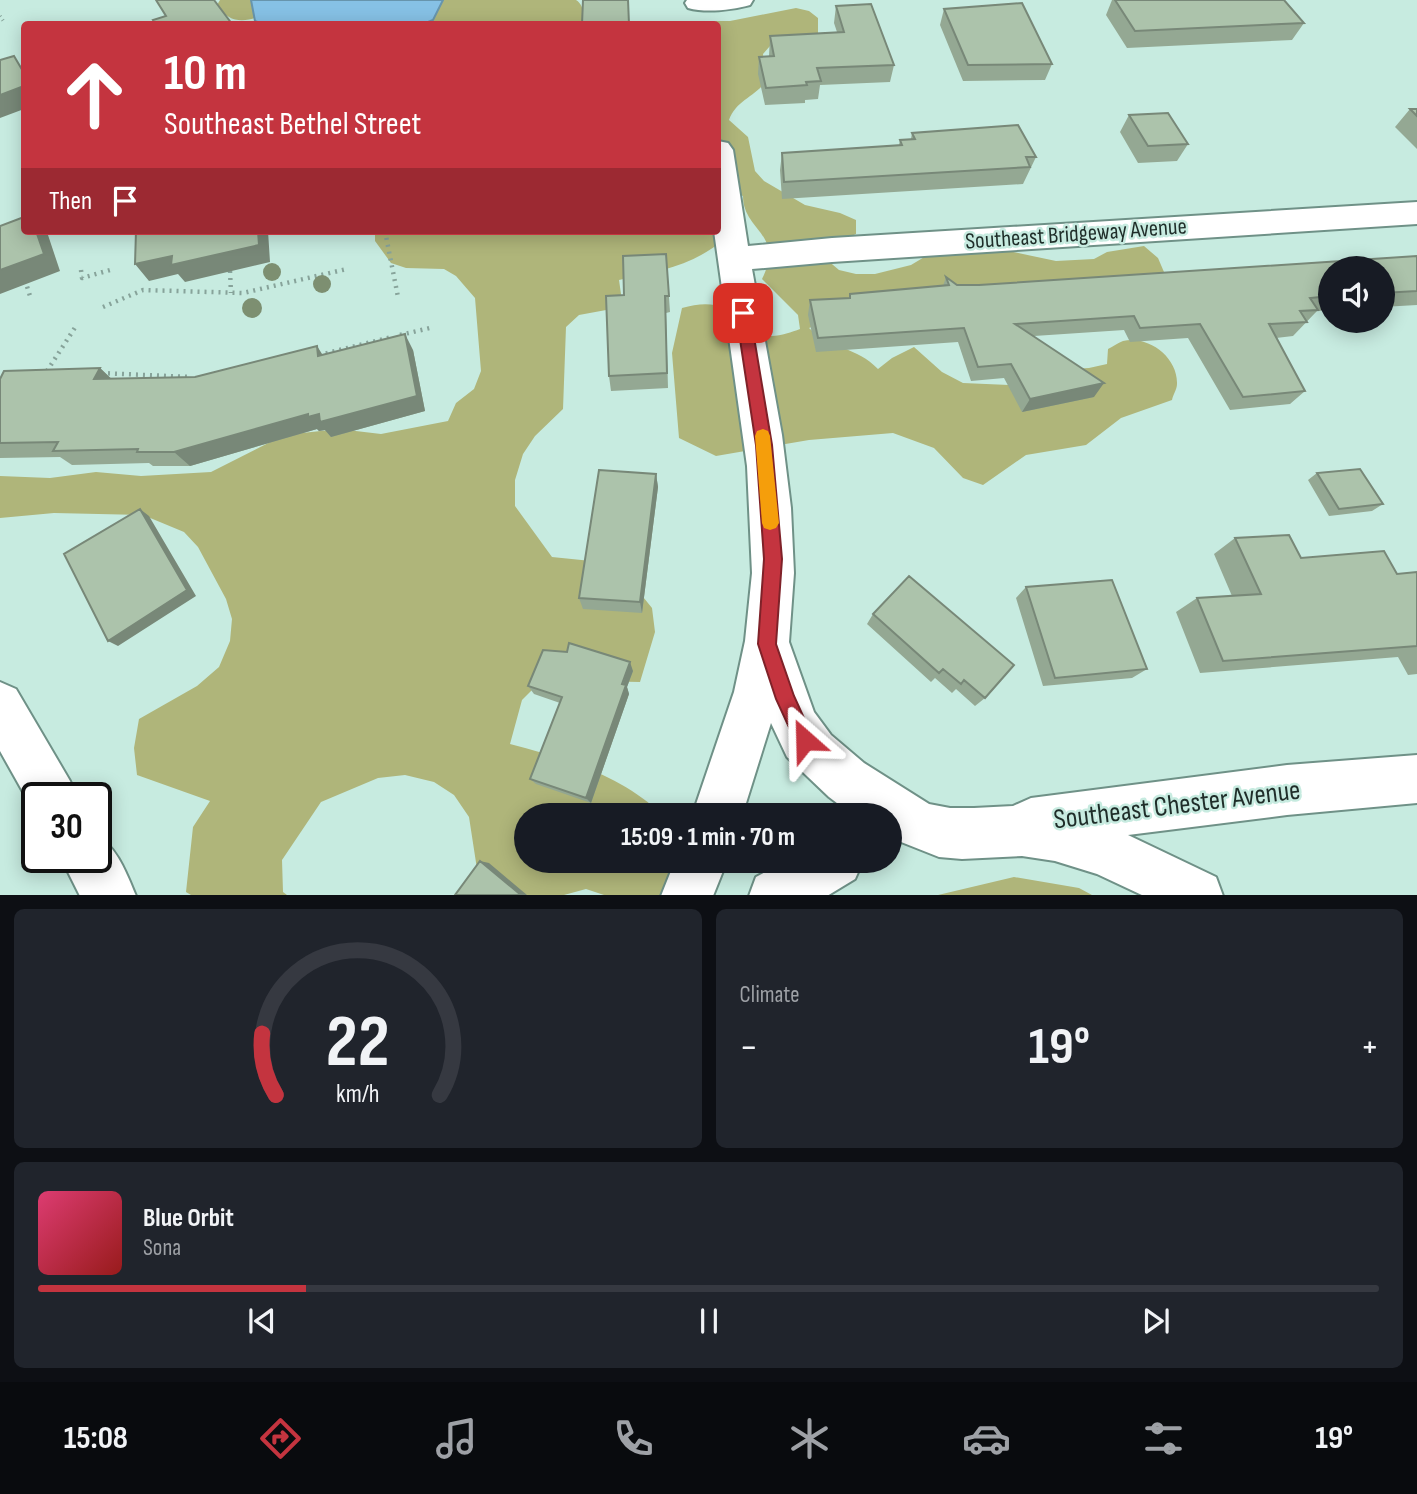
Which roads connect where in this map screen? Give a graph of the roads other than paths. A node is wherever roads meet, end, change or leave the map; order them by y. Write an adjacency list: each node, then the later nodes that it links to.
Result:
1 (741, 0): 2 (street)
2 (697, 9)
3 (721, 168): 5 (street)
4 (1417, 213): 5 (street, Southeast Bridgeway Avenue)
5 (736, 259): 6 (street)
6 (767, 644): 10 (street); 11 (street)
7 (0, 705): 9 (street)
8 (1417, 779): 11 (street, Southeast Chester Avenue)
9 (44, 782)
10 (721, 803)
11 (914, 837): 18 (street)
12 (97, 873): 15 (street)
13 (696, 873): 16 (street)
14 (815, 873): 17 (street)
15 (110, 895)
16 (687, 895)
17 (775, 895)
18 (1197, 895)

